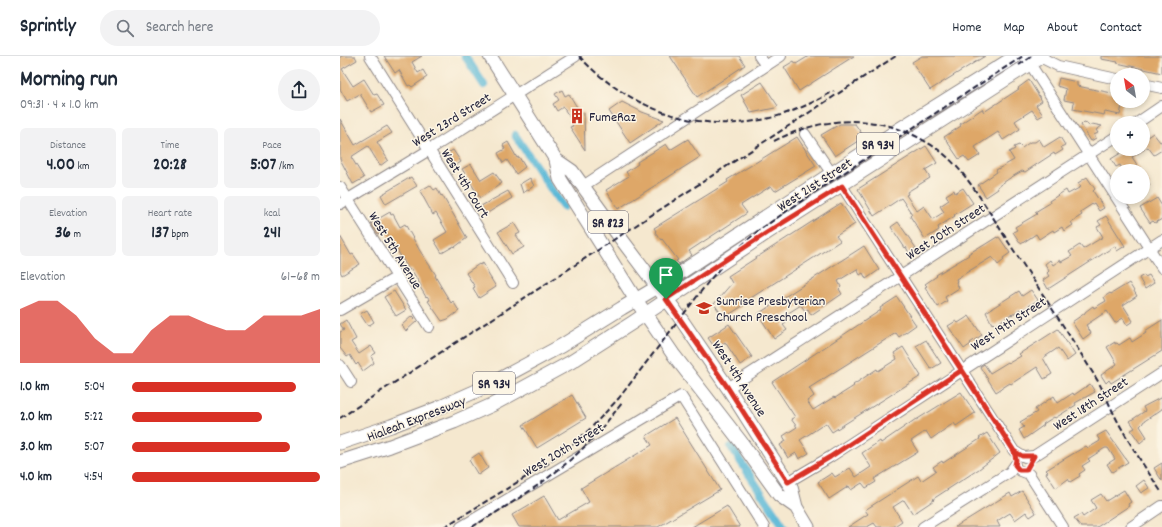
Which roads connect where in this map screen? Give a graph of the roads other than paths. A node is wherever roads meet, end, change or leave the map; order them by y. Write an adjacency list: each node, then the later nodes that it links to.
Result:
1 (370, 56): 17 (street, West 4th Court)
2 (490, 56): 12 (main road, West 4th Avenue / SR 823)
3 (576, 56): 12 (street, West 23rd Street)
4 (759, 56): 8 (street)
5 (781, 56): 8 (street)
6 (1016, 56): 20 (main road, West 21st Street / SR 934)
7 (1034, 58): 9 (street); 18 (street); 22 (main road, West 21st Street / SR 934)
8 (766, 66): 21 (street)
9 (1110, 77)
10 (1150, 85): 11 (street)
11 (1162, 88)
12 (515, 96): 17 (street, West 23rd Street); 19 (main road, West 4th Avenue / SR 823)
13 (1162, 106): 14 (street)
14 (1147, 116)
15 (805, 134): 20 (street)
16 (1110, 140): 18 (street, West 20th Street)
17 (429, 150): 24 (street, West 23rd Street); 30 (street, West 4th Court)
18 (1089, 154): 26 (street); 29 (street, West 20th Street)
19 (556, 160): 21 (main road, West 4th Avenue / SR 823); 33 (main road, West 4th Avenue / SR 823)
20 (832, 174): 31 (main road, West 21st Street / SR 934)
21 (583, 186): 31 (main road, West 4th Avenue / SR 823)
22 (842, 186): 29 (street); 32 (main road, West 21st Street / SR 934)
23 (340, 187): 24 (street, West 5th Avenue)
24 (344, 201): 28 (street, West 5th Avenue)
25 (1162, 240): 26 (street, West 19th Street)
26 (1149, 249): 27 (street); 38 (street, West 19th Street)
27 (1162, 268)
28 (397, 277): 34 (street); 36 (street, West 5th Avenue)
29 (901, 277): 38 (street); 41 (street, West 20th Street)
30 (514, 283)
31 (657, 287): 32 (main road, West 4th Avenue / SR 823); 33 (main road, West 21st Street / SR 934)
32 (666, 299): 35 (main road, West 21st Street / SR 934); 41 (main road, West 4th Avenue / SR 823)
33 (636, 300): 35 (main road, West 4th Avenue / SR 823); 42 (main road, Hialeah Expressway / SR 934)
34 (340, 310)
35 (646, 314): 43 (main road, Hialeah Expressway / SR 934); 47 (main road, West 4th Avenue / SR 823)
36 (429, 327)
37 (340, 365): 40 (street)
38 (962, 370): 44 (street); 45 (street, West 19th Street)
39 (1162, 373): 44 (street, West 18th Street)
40 (351, 382)
41 (728, 388): 45 (main road, West 4th Avenue / SR 823)
42 (340, 443)
43 (341, 461)
44 (1022, 464): 51 (street, West 18th Street); 52 (street)
45 (788, 482): 47 (main road, West 4th Avenue / SR 823)
46 (1162, 506): 53 (street)
47 (796, 507): 50 (main road, West 4th Avenue / SR 823)
48 (460, 527): 49 (street, West 20th Street)
49 (764, 527)
50 (808, 527)
51 (923, 527)
52 (1063, 527)
53 (1131, 527)

